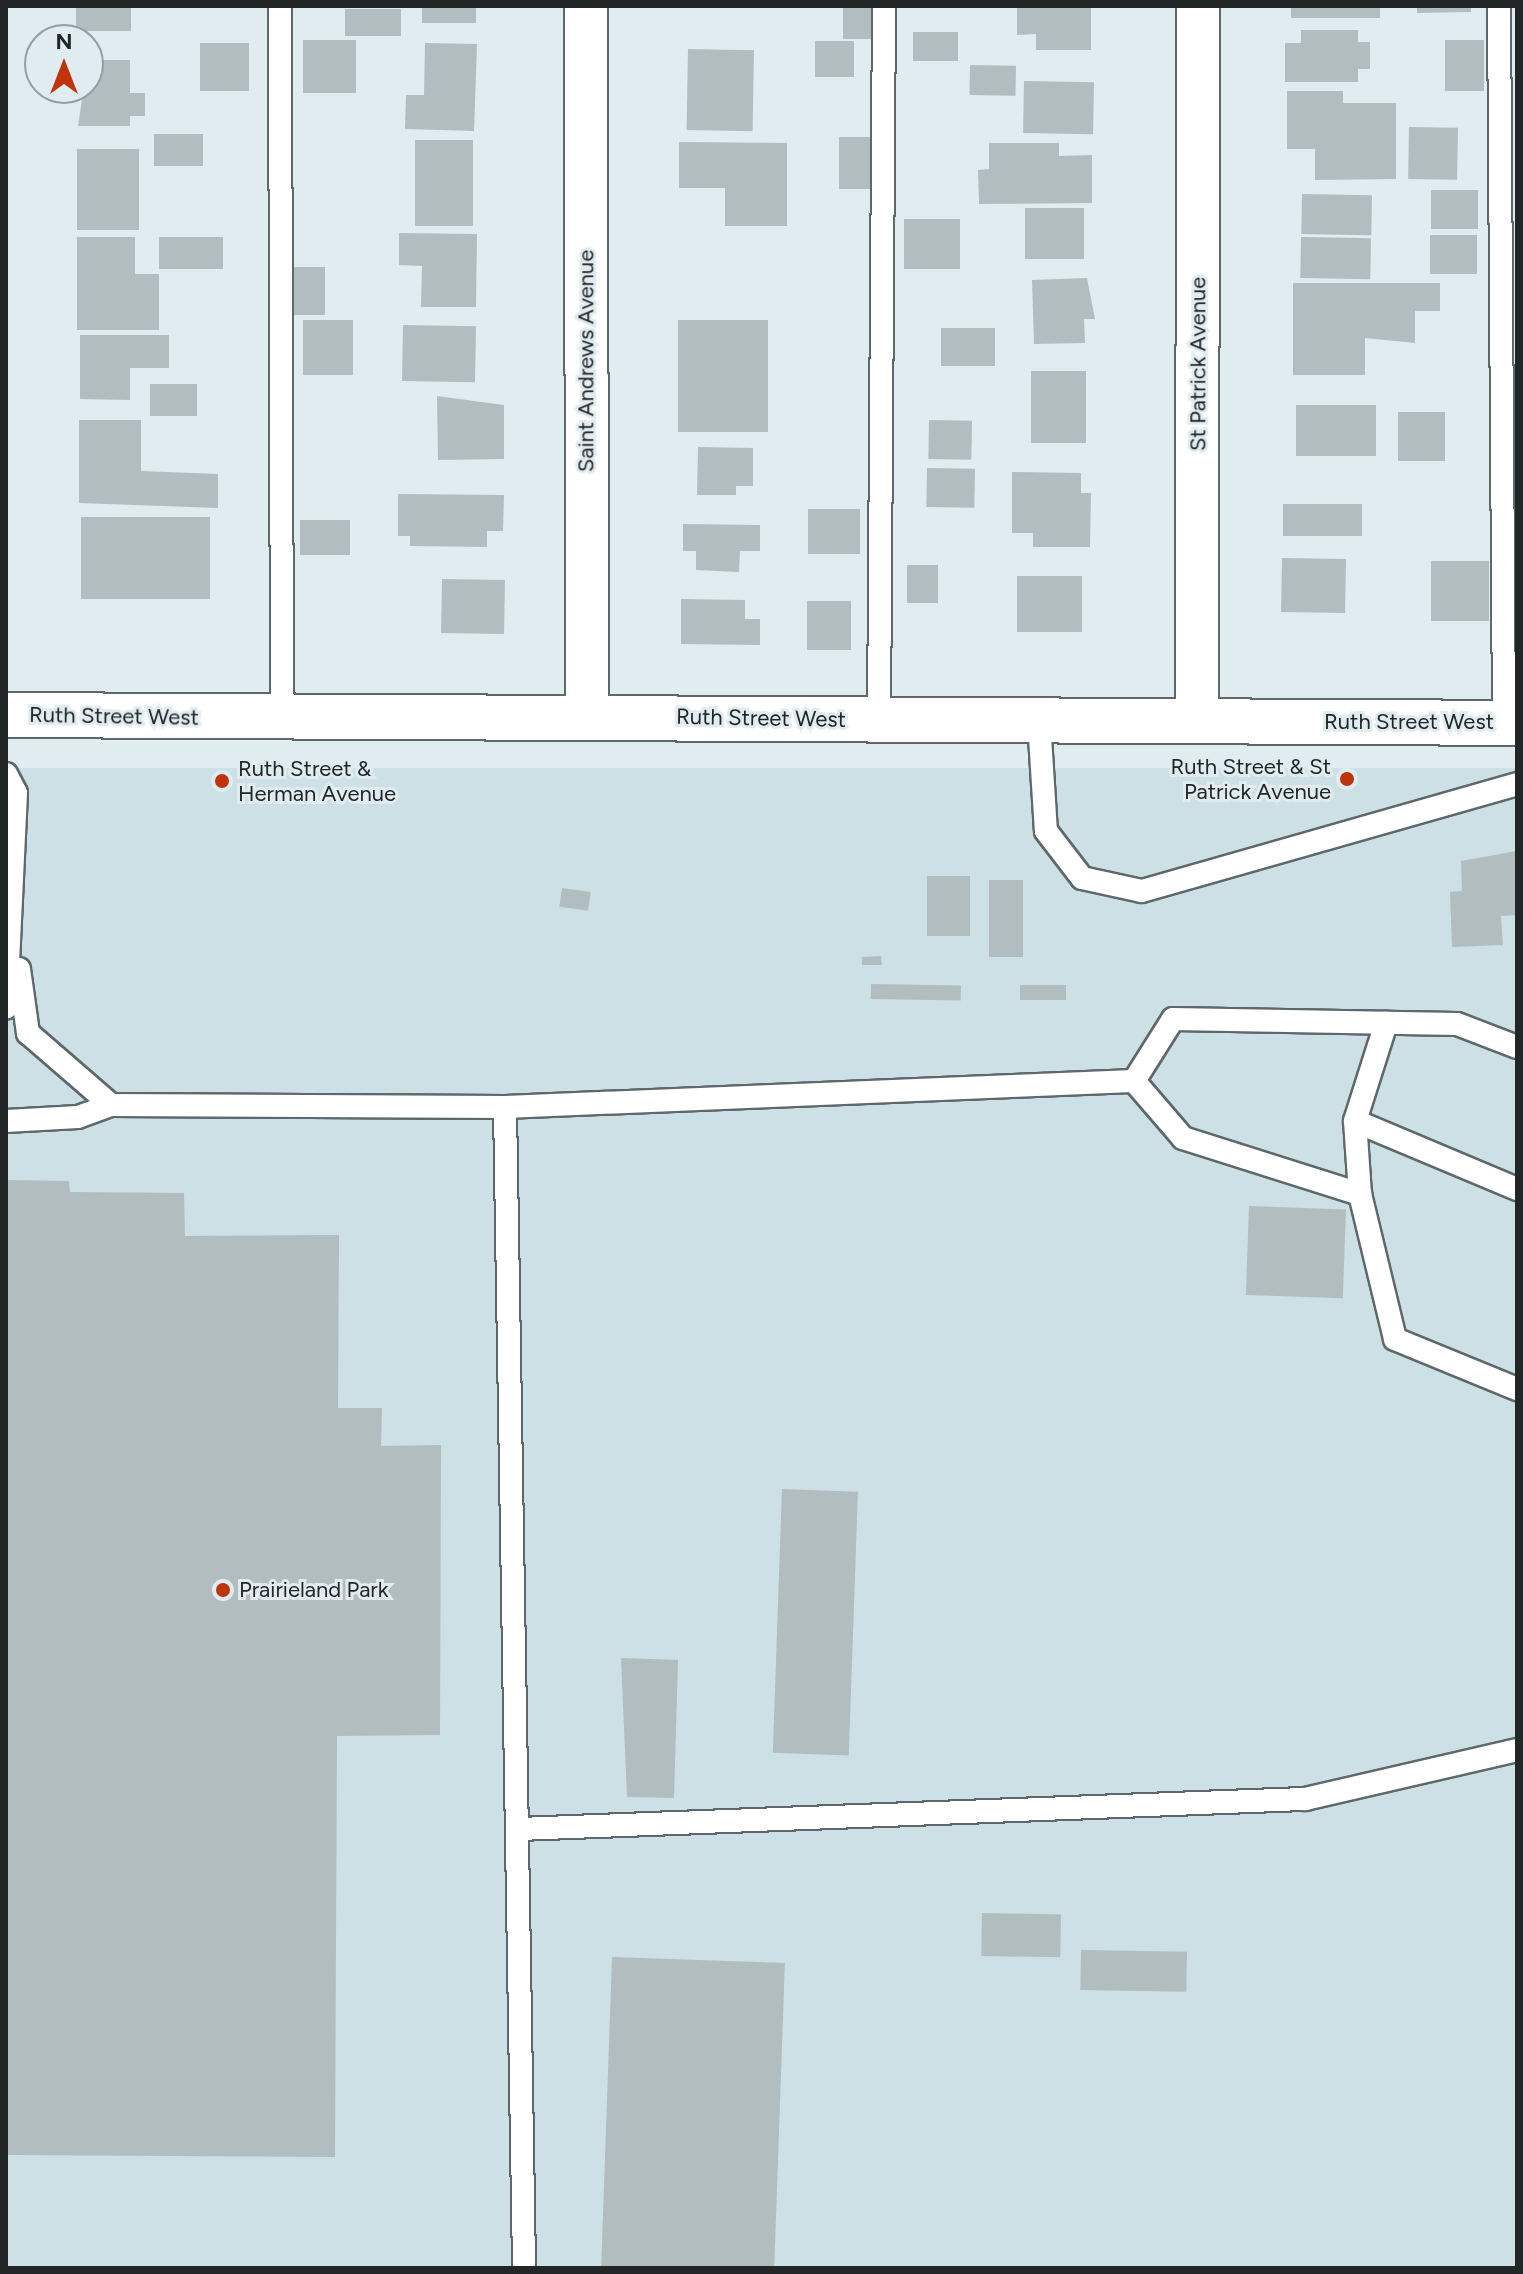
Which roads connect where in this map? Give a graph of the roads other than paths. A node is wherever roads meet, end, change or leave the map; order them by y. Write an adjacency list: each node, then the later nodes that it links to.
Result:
1 (280, 6): 8 (lane)
2 (586, 6): 7 (street, Saint Andrews Avenue)
3 (884, 6): 9 (lane)
4 (1198, 6): 11 (street, St Patrick Avenue)
5 (1499, 6): 12 (lane)
6 (6, 715): 8 (street, Ruth Street West)
7 (587, 716): 8 (street, Ruth Street West); 9 (street, Ruth Street West)
8 (282, 717)
9 (879, 719): 10 (street, Ruth Street West)
10 (1039, 721): 11 (street, Ruth Street West); 14 (lane)
11 (1197, 722): 12 (street, Ruth Street West)
12 (1510, 723)
13 (6, 774): 15 (lane)
14 (1517, 784)
15 (14, 938): 16 (lane); 20 (lane)
16 (6, 1008)
17 (1386, 1023): 18 (lane); 19 (lane); 23 (lane)
18 (1517, 1047)
19 (1134, 1081): 21 (lane); 25 (lane)
20 (111, 1105): 21 (lane); 22 (lane)
21 (505, 1107): 28 (lane)
22 (6, 1121)
23 (1355, 1121): 24 (lane); 25 (lane)
24 (1517, 1189)
25 (1360, 1194): 26 (lane)
26 (1517, 1389)
27 (1517, 1750): 28 (lane)
28 (519, 1829): 29 (lane)
29 (524, 2268)

